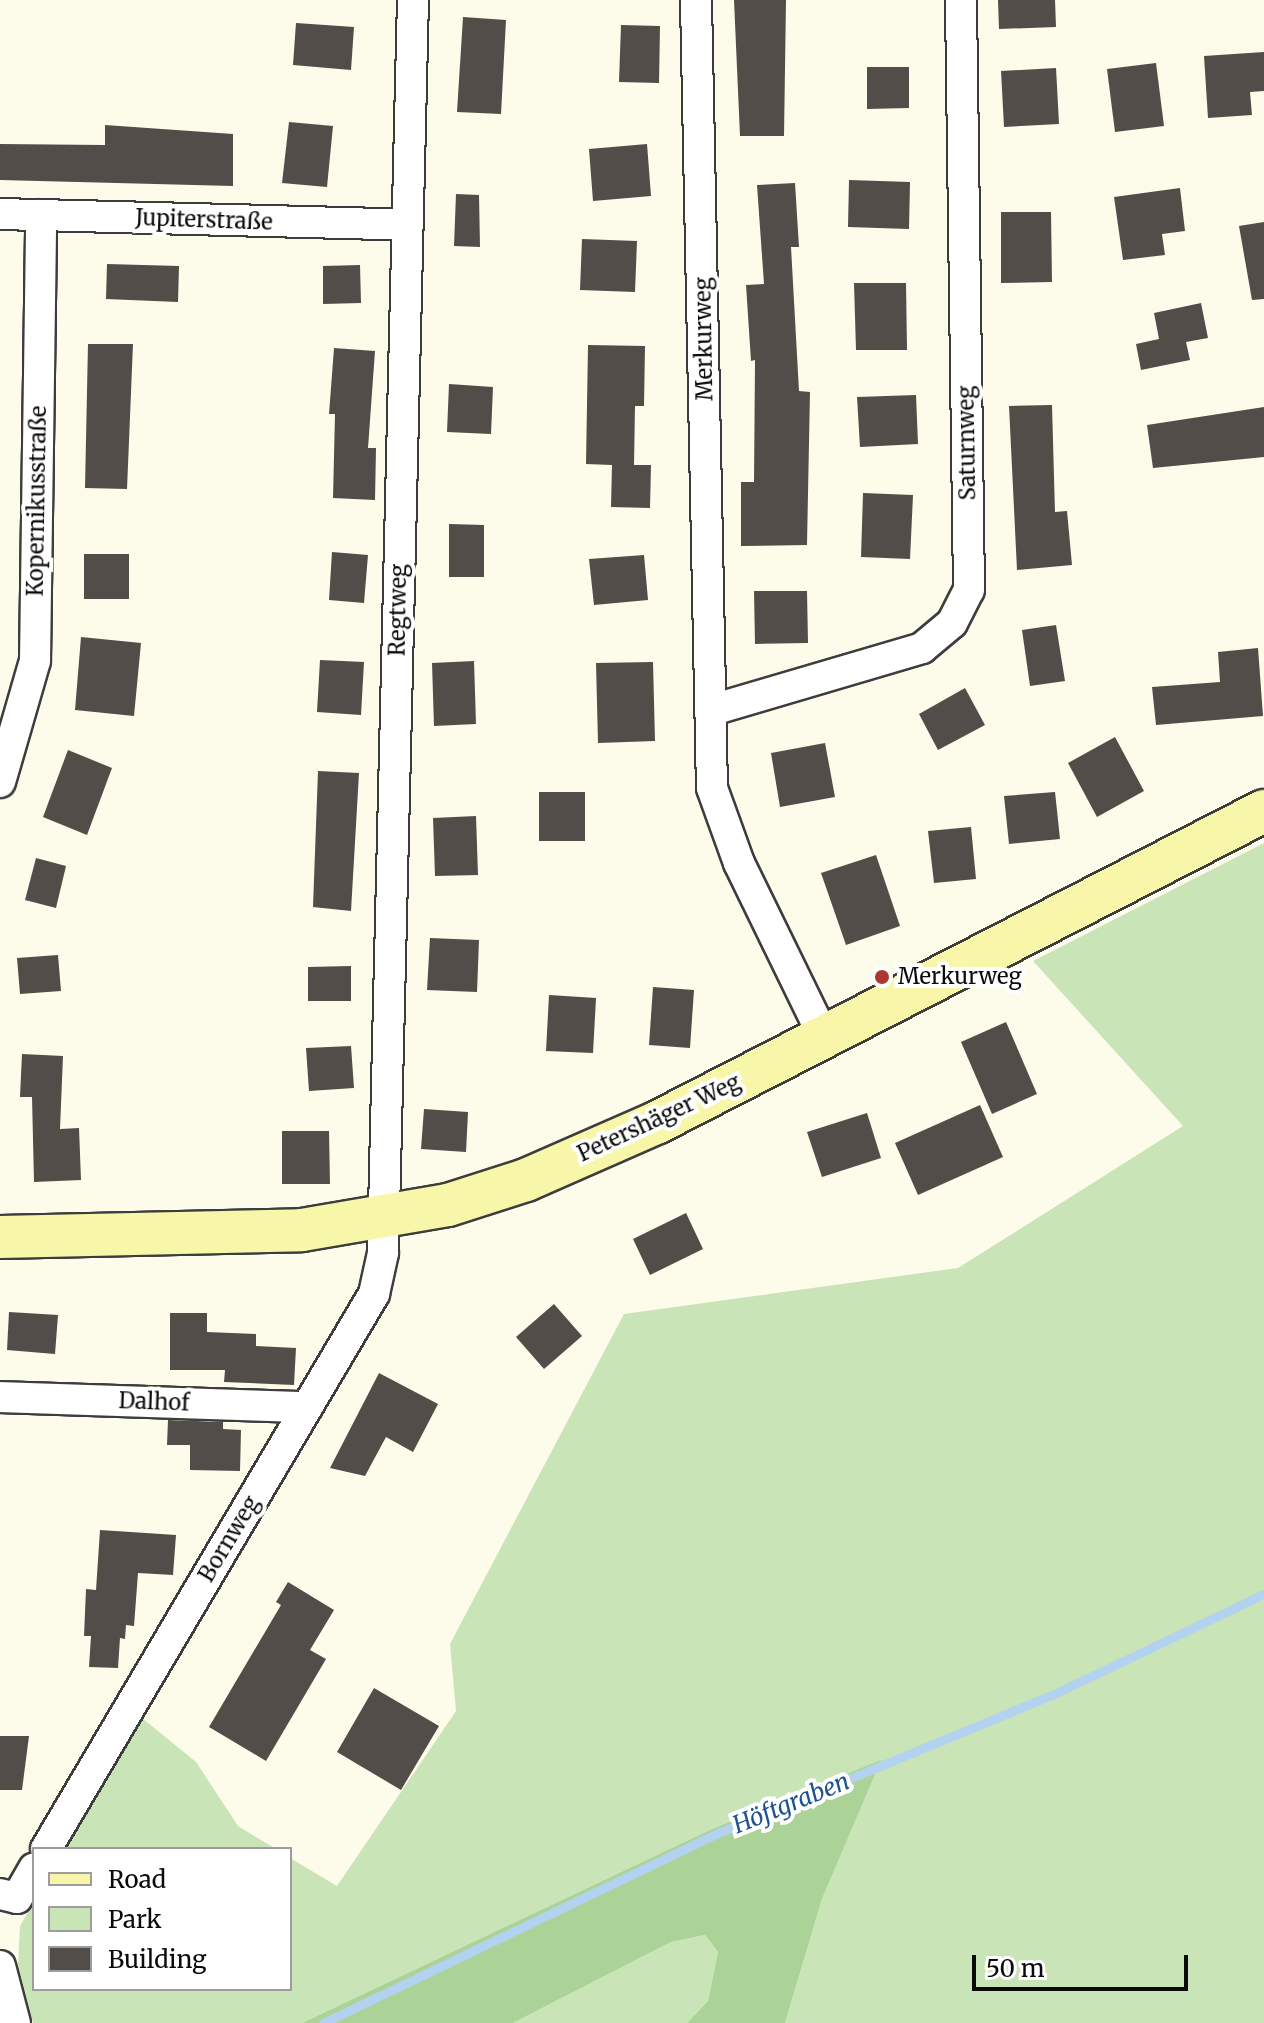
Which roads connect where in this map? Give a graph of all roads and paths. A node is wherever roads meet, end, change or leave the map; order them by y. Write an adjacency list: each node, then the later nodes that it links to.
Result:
1 (413, 0): 6 (street, Regtweg)
2 (696, 0): 7 (street, Merkurweg)
3 (961, 0): 7 (street, Saturnweg)
4 (0, 214): 5 (street, Jupiterstraße)
5 (41, 215): 6 (street, Jupiterstraße); 8 (street, Kopernikusstraße)
6 (407, 225): 11 (street, Regtweg)
7 (712, 710): 10 (street, Merkurweg)
8 (0, 782)
9 (1264, 811): 10 (street, Petershäger Weg)
10 (824, 1037): 11 (street, Petershäger Weg)
11 (384, 1219): 12 (street, Petershäger Weg); 14 (street, Bornweg)
12 (0, 1237)
13 (0, 1397): 14 (street, Dalhof)
14 (307, 1407): 15 (street, Bornweg)
15 (47, 1847)
16 (32, 1872): 17 (street)
17 (0, 1894)
18 (0, 1966): 19 (street)
19 (15, 2023)

